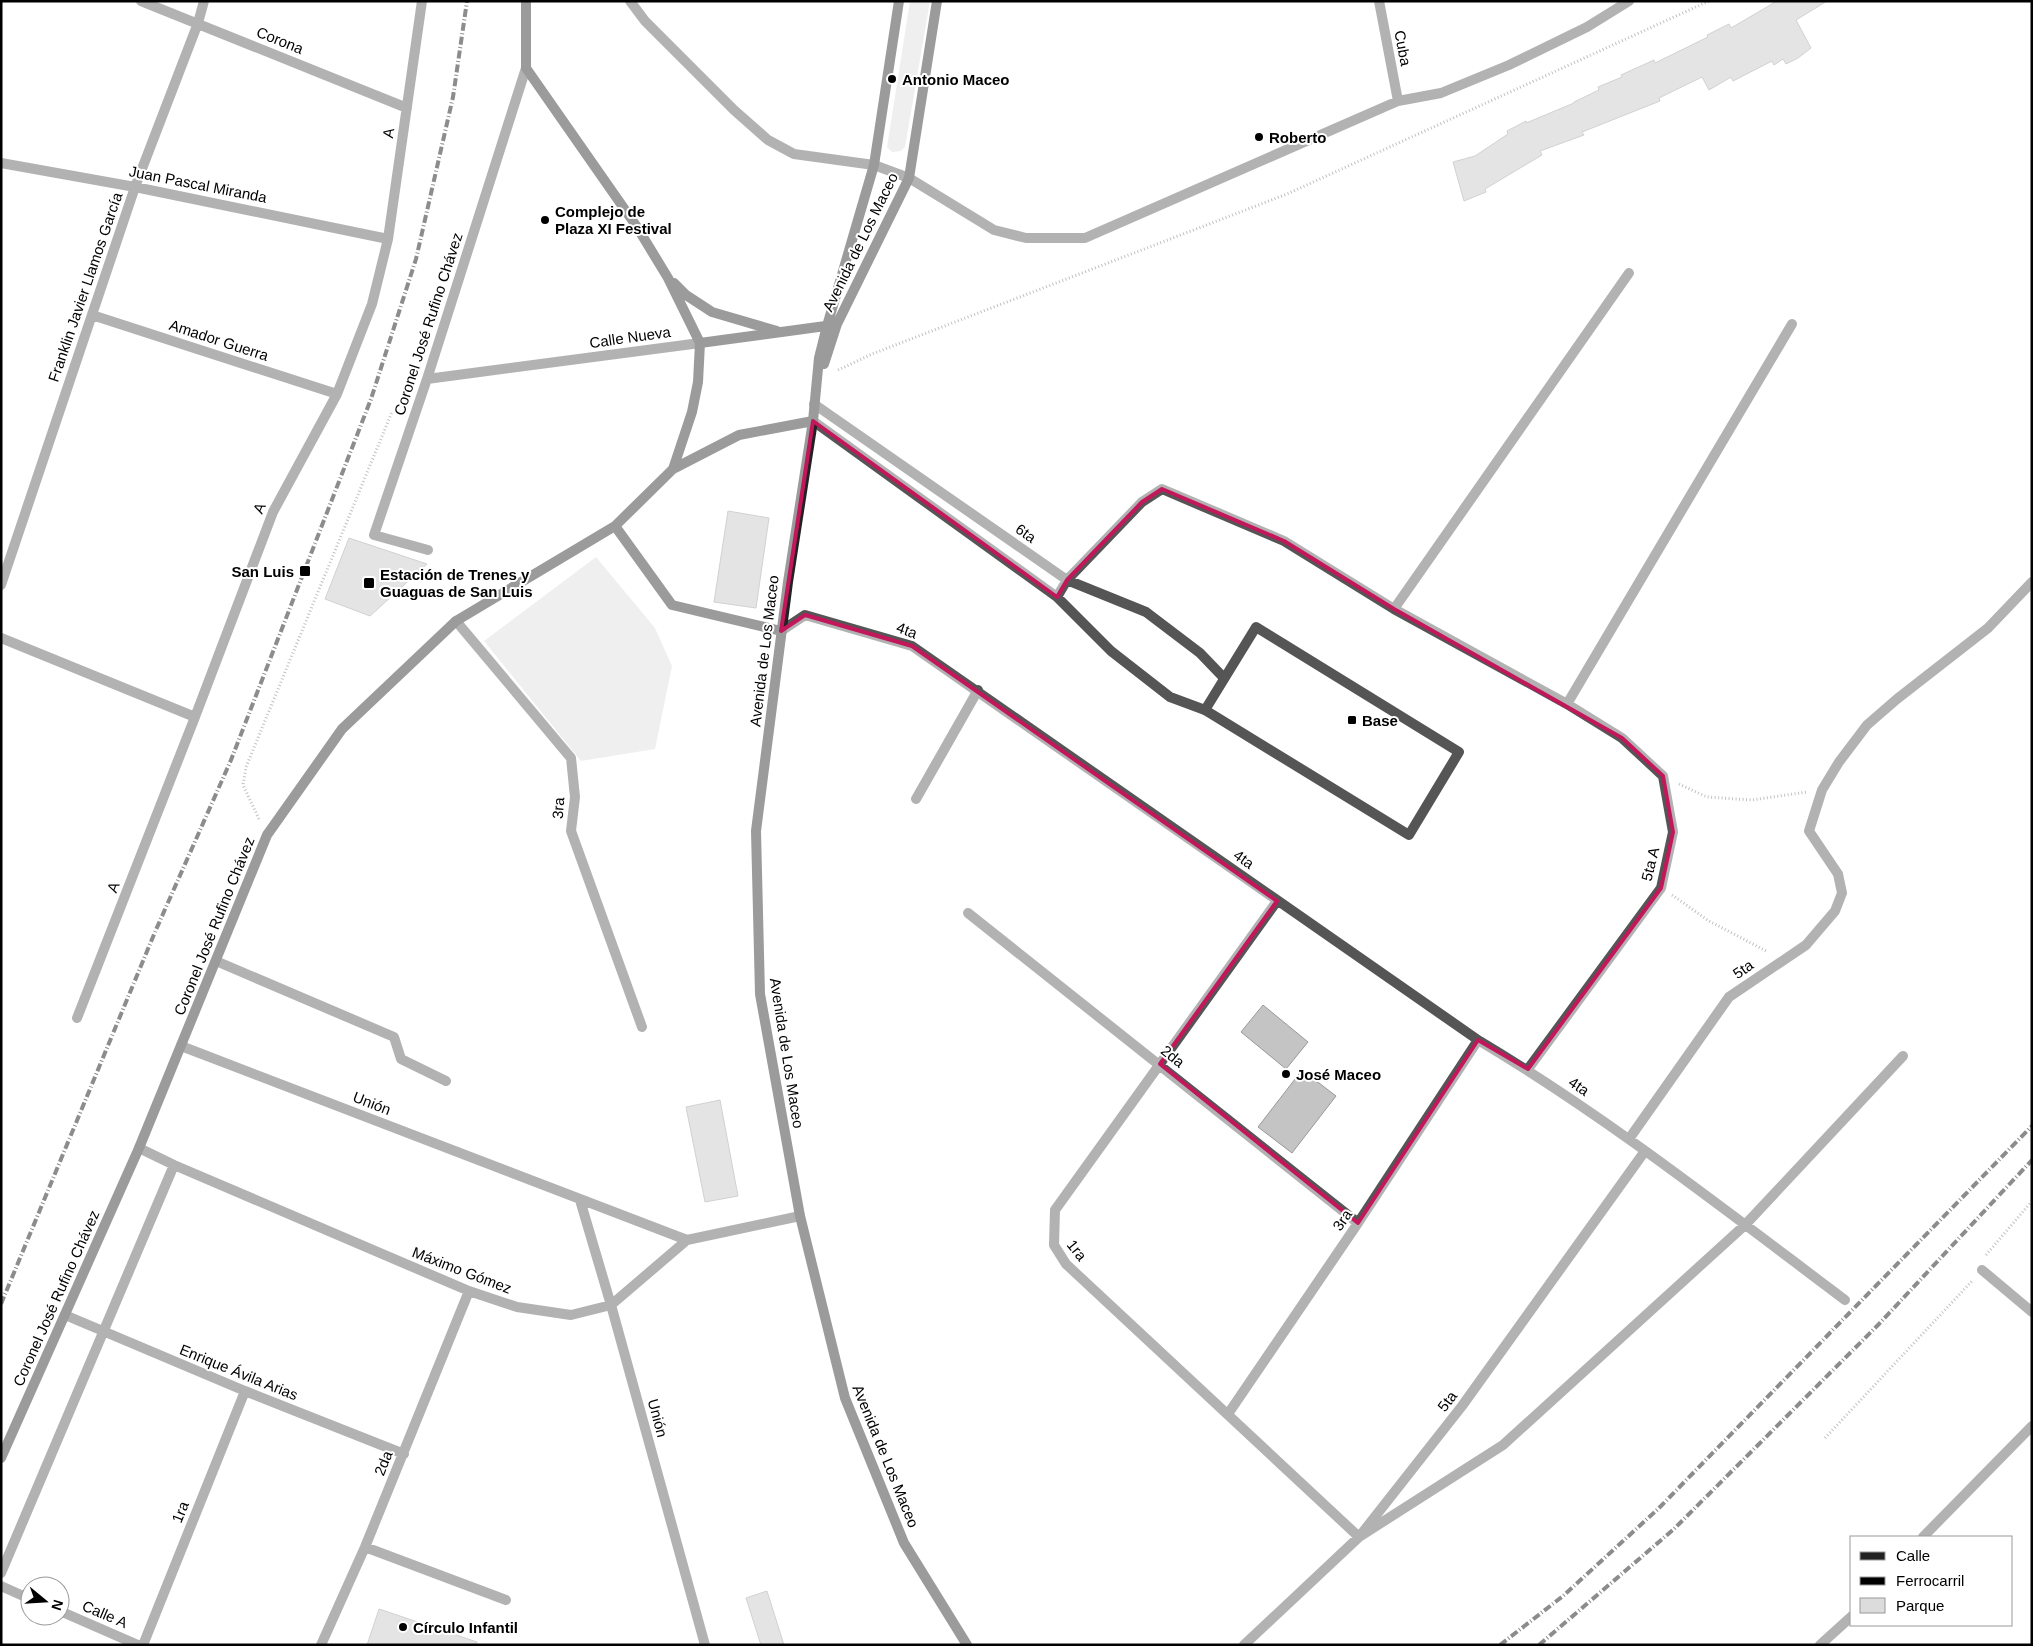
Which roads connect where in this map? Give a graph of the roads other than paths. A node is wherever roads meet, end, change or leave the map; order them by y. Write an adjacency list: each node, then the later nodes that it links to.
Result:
1 (141, 1): 10 (street, Corona)
2 (204, 1): 10 (street, Franklin Javier Llamos García)
3 (422, 1): 13 (street, A)
4 (526, 1): 11 (street, Coronel José Rufino Chávez)
5 (630, 1): 15 (street)
6 (899, 1): 15 (street, Avenida de Los Maceo)
7 (937, 1): 16 (street, Avenida de Los Maceo)
8 (1379, 1): 12 (street, Cuba)
9 (1629, 1): 12 (street)
10 (198, 23): 13 (street, Corona); 17 (street, Franklin Javier Llamos García)
11 (526, 68): 20 (street, Coronel José Rufino Chávez); 26 (street, Coronel José Rufino Chávez)
12 (1398, 101): 16 (street)
13 (407, 108): 18 (street, A)
14 (1, 163): 17 (street, Juan Pascal Miranda)
15 (874, 165): 16 (street); 23 (street, Avenida de Los Maceo)
16 (910, 178): 23 (street, Avenida de Los Maceo)
17 (135, 187): 18 (street, Juan Pascal Miranda); 21 (street, Franklin Javier Llamos García)
18 (388, 239): 27 (street, A)
19 (1629, 273): 37 (street)
20 (668, 278): 24 (street); 25 (street, Coronel José Rufino Chávez)
21 (92, 315): 27 (street, Amador Guerra); 35 (street, Franklin Javier Llamos García)
22 (1792, 324): 43 (street)
23 (832, 325): 24 (street, Calle Nueva); 28 (street, Avenida de Los Maceo); 28 (street, Avenida de Los Maceo)
24 (783, 332): 25 (street, Calle Nueva)
25 (700, 343): 26 (street, Calle Nueva); 30 (street, Coronel José Rufino Chávez)
26 (427, 380): 32 (street, Coronel José Rufino Chávez)
27 (337, 394): 45 (street, A)
28 (814, 404): 29 (street, Avenida de Los Maceo); 33 (street, 6ta)
29 (813, 421): 30 (street); 36 (street); 39 (street, Avenida de Los Maceo)
30 (673, 469): 31 (street, Coronel José Rufino Chávez)
31 (615, 526): 38 (street, Coronel José Rufino Chávez); 39 (street)
32 (428, 550)
33 (1067, 580): 36 (street); 37 (street); 41 (street, 6ta)
34 (2032, 582): 58 (street, 5ta)
35 (1, 585)
36 (1057, 597): 44 (street)
37 (1394, 609): 43 (street)
38 (456, 621): 49 (street, Coronel José Rufino Chávez); 51 (street, 3ra)
39 (781, 631): 42 (street, 4ta); 63 (street, Avenida de Los Maceo)
40 (1, 638): 45 (street)
41 (1224, 678): 44 (street); 44 (street)
42 (978, 690): 46 (street); 47 (street, 4ta)
43 (1567, 704): 56 (street, 5ta A)
44 (1205, 710)
45 (195, 717): 50 (street, A)
46 (916, 799)
47 (1277, 901): 52 (street, 4ta); 55 (street, 1ra)
48 (968, 913): 55 (street, 2da)
49 (216, 961): 53 (street, Coronel José Rufino Chávez); 57 (street)
50 (77, 1018)
51 (642, 1027)
52 (1478, 1040): 56 (street, 4ta); 64 (street, 3ra)
53 (181, 1046): 59 (street, Coronel José Rufino Chávez); 62 (street, Unión)
54 (1903, 1056): 65 (street)
55 (1160, 1064): 64 (street, 2da); 75 (street, 1ra)
56 (1528, 1069): 58 (street, 4ta)
57 (446, 1081)
58 (1630, 1139): 60 (street, 4ta)
59 (139, 1148): 61 (street, Máximo Gómez); 72 (street, Coronel José Rufino Chávez)
60 (1645, 1150): 65 (street, 4ta); 80 (street, 5ta)
61 (174, 1165): 68 (street, Máximo Gómez); 73 (street)
62 (580, 1200): 66 (street, Unión); 70 (street, Unión)
63 (800, 1216): 66 (street, Máximo Gómez); 92 (street, Avenida de Los Maceo)
64 (1358, 1223): 75 (street, 3ra)
65 (1744, 1225): 69 (street, 4ta); 80 (street)
66 (687, 1240): 70 (street, Máximo Gómez)
67 (1982, 1270): 71 (street)
68 (469, 1291): 70 (street, Máximo Gómez); 77 (street, 2da)
69 (1845, 1300)
70 (611, 1305): 91 (street, Unión)
71 (2032, 1312)
72 (65, 1316): 73 (street, Enrique Ávila Arias); 78 (street, Coronel José Rufino Chávez)
73 (102, 1330): 74 (street, Enrique Ávila Arias); 82 (street)
74 (245, 1391): 77 (street, Enrique Ávila Arias); 89 (street, 1ra)
75 (1228, 1414): 80 (street, 1ra)
76 (2032, 1426): 79 (street)
77 (404, 1454): 81 (street, 2da)
78 (1, 1458)
79 (1924, 1536)
80 (1359, 1538): 93 (street, 5ta)
81 (365, 1547): 85 (street); 90 (street, 2da)
82 (1, 1572)
83 (1, 1586): 84 (street)
84 (20, 1595)
85 (506, 1600)
86 (70, 1615): 88 (street, Calle A)
87 (1850, 1618): 94 (street)
88 (138, 1645)
89 (143, 1645)
90 (322, 1645)
91 (705, 1645)
92 (967, 1645)
93 (1244, 1645)
94 (1820, 1645)

